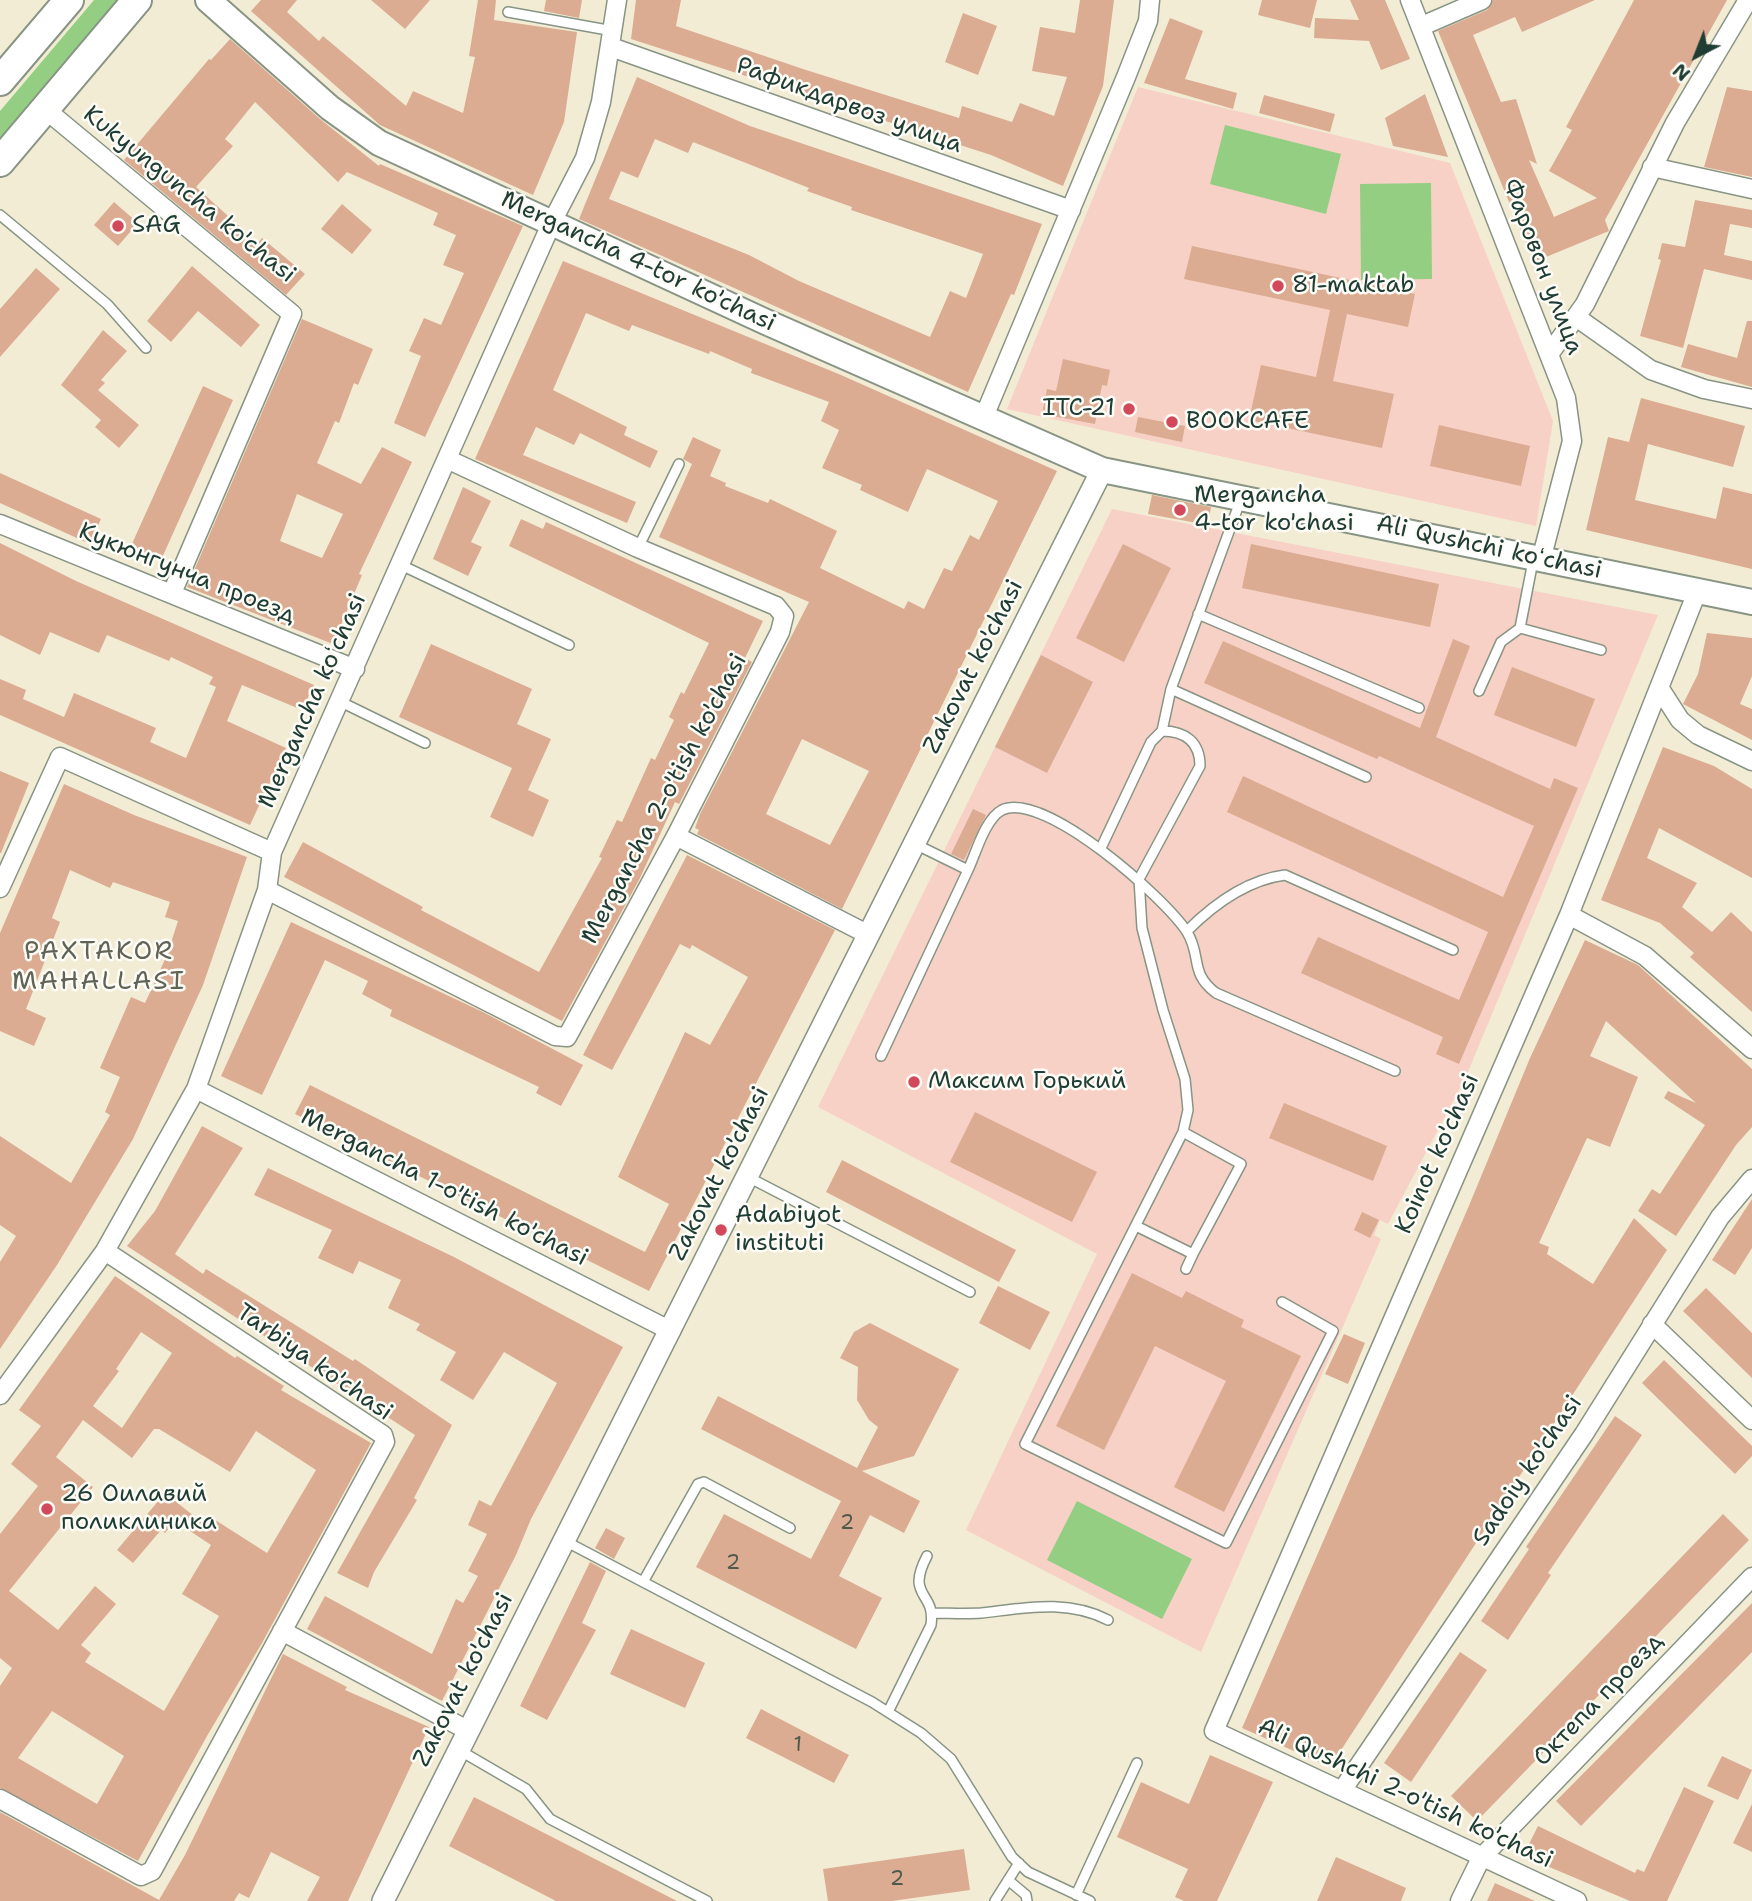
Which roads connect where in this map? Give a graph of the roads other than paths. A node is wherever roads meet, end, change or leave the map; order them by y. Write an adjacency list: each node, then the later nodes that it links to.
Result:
1 (69, 0): 12 (highway)
2 (138, 0): 13 (highway)
3 (208, 0): 19 (main road, Mergancha 4-tor ko'chasi)
4 (617, 0): 11 (street, Mergancha koʻchasi)
5 (1150, 0): 17 (street)
6 (1410, 0): 10 (street, Фаровон улица)
7 (1482, 0): 10 (street)
8 (1749, 4): 15 (street)
9 (508, 12): 11 (lane)
10 (1422, 26): 22 (street, Фаровон улица)
11 (612, 39): 17 (street, Рафикдарвоз улица); 19 (street, Mergancha koʻchasi)
12 (0, 81)
13 (45, 109): 14 (highway); 34 (street, Kukyunguncha ko'chasi)
14 (0, 162)
15 (1653, 167): 16 (street); 20 (street)
16 (1752, 189)
17 (1071, 210): 24 (street)
18 (0, 215): 21 (lane)
19 (552, 222): 24 (main road, Mergancha 4-tor ko'chasi); 25 (street, Mergancha koʻchasi)
20 (1576, 317): 22 (street); 23 (street)
21 (146, 348)
22 (1550, 353): 31 (street, Фаровон улица)
23 (1752, 399)
24 (983, 419): 27 (main road, Mergancha 4-tor ko'chasi)
25 (447, 459): 30 (street, Mergancha 2-o'tish ko'chasi); 32 (street, Mergancha koʻchasi)
26 (679, 464): 30 (lane)
27 (1102, 470): 28 (main road, Ali Qushchi koʻchasi); 51 (street, Zakovat ko'chasi)
28 (1241, 498): 31 (main road, Ali Qushchi koʻchasi); 36 (lane)
29 (0, 524): 34 (street, Кукюнгунча проезд)
30 (638, 548): 50 (street, Mergancha 2-o'tish ko'chasi)
31 (1537, 559): 33 (main road, Ali Qushchi koʻchasi); 37 (lane)
32 (401, 565): 38 (lane); 40 (street, Mergancha koʻchasi)
33 (1697, 592): 35 (main road, Ali Qushchi koʻchasi); 42 (street, Koinot ko'chasi)
34 (172, 593): 40 (street, Кукюнгунча проезд)
35 (1752, 602)
36 (1198, 614): 41 (lane); 45 (lane)
37 (1520, 628): 39 (lane); 43 (lane)
38 (569, 645)
39 (1601, 650)
40 (355, 669): 44 (street, Mergancha koʻchasi)
41 (1171, 689): 46 (lane); 49 (lane)
42 (1660, 689): 48 (street); 58 (street, Koinot ko'chasi)
43 (1479, 691)
44 (341, 702): 47 (lane); 53 (street, Mergancha koʻchasi)
45 (1419, 708)
46 (1161, 730): 52 (lane); 55 (lane)
47 (425, 743)
48 (1752, 761)
49 (1366, 777)
50 (676, 836): 57 (street, Mergancha 2-o'tish ko'chasi); 60 (street)
51 (915, 844): 54 (lane); 60 (street, Zakovat ko'chasi)
52 (1101, 848): 54 (lane); 55 (lane)
53 (272, 852): 56 (street); 57 (street, Mergancha koʻchasi)
54 (968, 870): 63 (lane)
55 (1139, 879): 59 (lane); 66 (lane)
56 (0, 888)
57 (267, 890): 65 (street, Mergancha koʻchasi)
58 (1569, 915): 62 (street); 88 (street, Koinot ko'chasi)
59 (1187, 931): 61 (lane); 64 (lane)
60 (869, 935): 67 (street, Zakovat ko'chasi)
61 (1453, 950)
62 (1752, 1049)
63 (881, 1056)
64 (1395, 1071)
65 (196, 1089): 70 (street, Mergancha koʻchasi); 76 (street, Mergancha 1-o'tish ko'chasi)
66 (1183, 1132): 69 (lane); 71 (lane)
67 (748, 1177): 73 (lane); 76 (street, Zakovat ko'chasi)
68 (1752, 1179): 75 (street, Sadoiy ko'chasi)
69 (1136, 1226): 71 (lane); 74 (lane)
70 (105, 1251): 77 (street, Mergancha koʻchasi); 86 (street, Tarbiya ko'chasi)
71 (1193, 1254): 72 (lane)
72 (1186, 1269)
73 (970, 1292)
74 (1282, 1302)
75 (1652, 1324): 78 (street); 91 (street, Sadoiy ko'chasi)
76 (671, 1331): 80 (street, Zakovat ko'chasi)
77 (0, 1395)
78 (1752, 1420)
79 (790, 1528): 83 (lane)
80 (564, 1540): 83 (lane); 89 (street, Zakovat ko'chasi)
81 (927, 1556): 84 (lane)
82 (1752, 1577): 93 (street, Октепа проезд)
83 (643, 1582): 87 (lane)
84 (933, 1613): 85 (lane); 87 (lane)
85 (1108, 1620)
86 (282, 1631): 89 (street); 92 (street, Tarbiya ko'chasi)
87 (888, 1712): 94 (lane)
88 (1214, 1731): 91 (street, Ali Qushchi 2-o'tish ko'chasi)
89 (462, 1740): 97 (street, Zakovat ko'chasi); 98 (lane)
90 (1137, 1763): 96 (lane)
91 (1343, 1789): 93 (street, Ali Qushchi 2-o'tish ko'chasi)
92 (0, 1798)
93 (1481, 1858): 102 (street, Октепа проезд); 103 (street, Ali Qushchi 2-o'tish ko'chasi)
94 (1019, 1863): 95 (lane); 96 (lane)
95 (1008, 1881): 99 (lane); 100 (lane)
96 (1076, 1895): 101 (lane)
97 (383, 1901)
98 (707, 1901)
99 (995, 1901)
100 (1027, 1901)
101 (1090, 1901)
102 (1460, 1901)
103 (1577, 1901)

